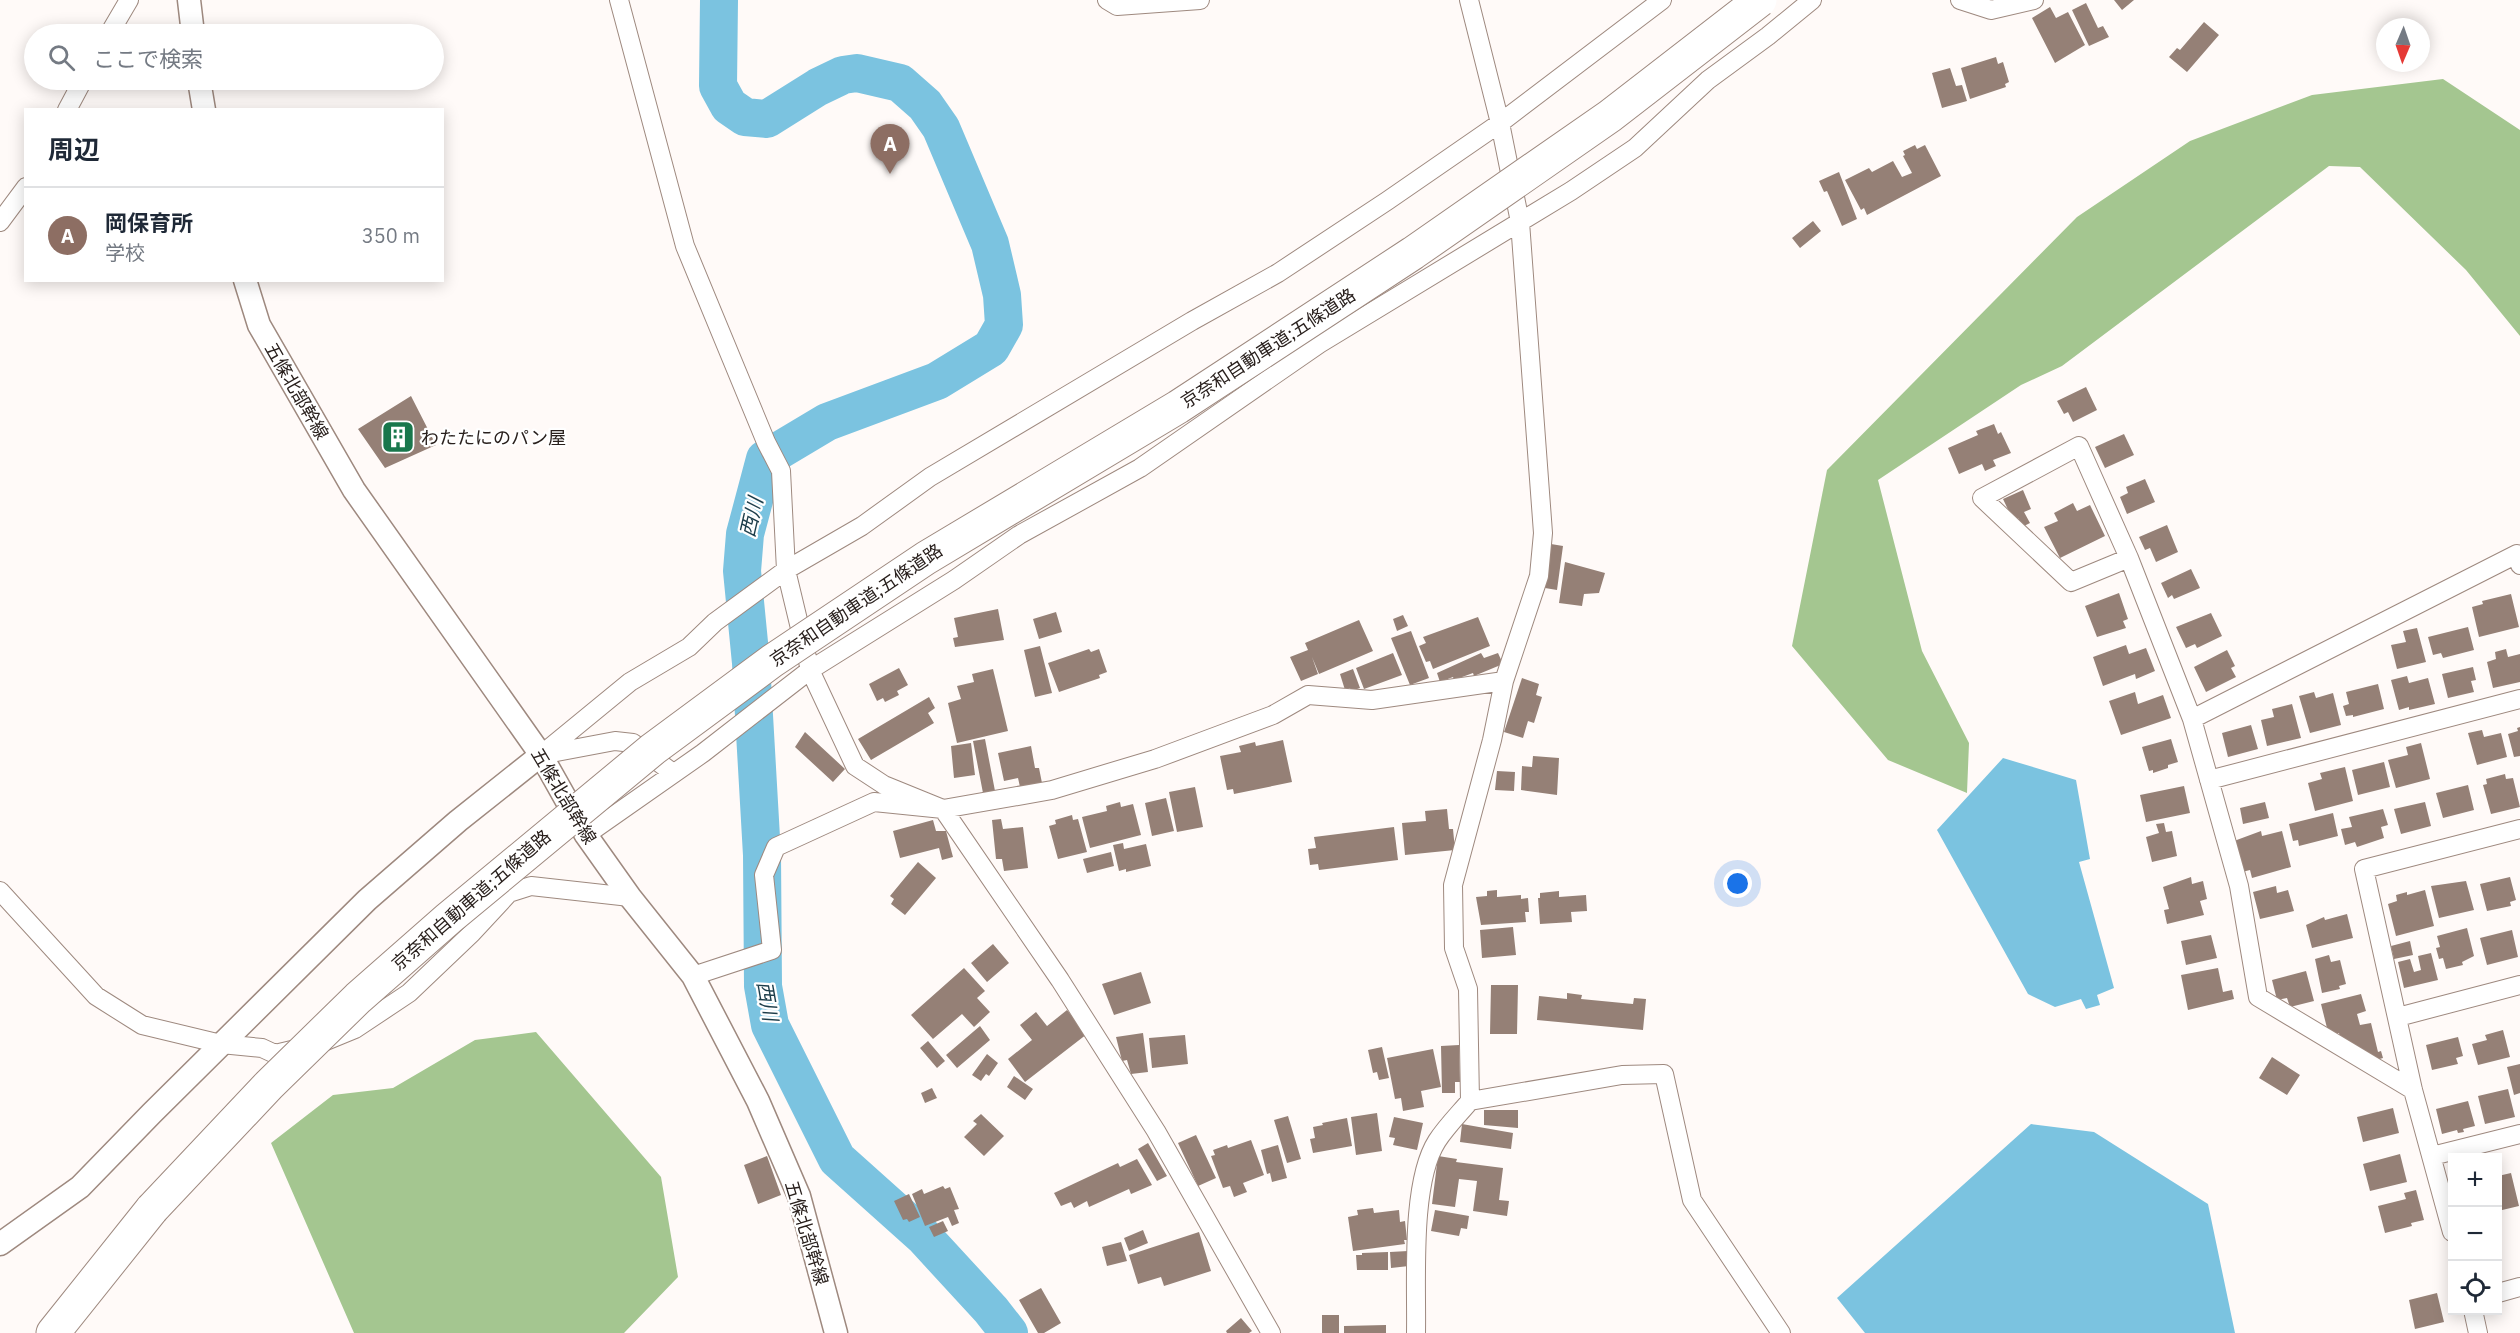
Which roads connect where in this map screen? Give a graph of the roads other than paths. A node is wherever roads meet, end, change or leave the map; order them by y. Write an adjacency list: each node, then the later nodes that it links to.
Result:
1 (129, 0): 12 (street)
2 (189, 0): 13 (street)
3 (619, 0): 25 (street)
4 (1107, 0): 5 (street)
5 (1200, 0)
6 (1469, 0): 18 (street)
7 (1662, 0): 18 (street)
8 (1760, 0): 51 (highway, 京奈和自動車道;五條道路, bridge)
9 (1812, 0): 21 (street)
10 (1960, 0): 11 (street)
11 (2034, 0)
12 (115, 24)
13 (192, 24)
14 (78, 90): 16 (street)
15 (201, 90): 17 (street)
16 (68, 108)
17 (204, 108)
18 (1500, 123): 21 (street); 25 (street)
19 (24, 190): 20 (street)
20 (0, 222)
21 (1520, 222): 26 (street); 27 (street)
22 (246, 282): 30 (street, 五條北部幹線)
23 (2129, 558): 23 (street); 29 (street)
24 (2520, 564): 29 (street)
25 (786, 570): 26 (street); 30 (street)
26 (810, 670): 31 (street); 33 (street)
27 (1504, 681): 33 (street); 43 (street)
28 (2520, 699): 32 (street)
29 (2192, 719): 32 (street)
30 (541, 755): 31 (street); 35 (street, 五條北部幹線); 41 (street)
31 (674, 773): 35 (street)
32 (2209, 780): 42 (street)
33 (943, 809): 38 (street); 53 (street)
34 (2520, 829): 40 (street)
35 (586, 835): 37 (street, 五條北部幹線)
36 (0, 891): 41 (street)
37 (630, 897): 38 (street, 五條北部幹線); 41 (street)
38 (693, 976): 52 (street, 五條北部幹線)
39 (2520, 985): 40 (street)
40 (2398, 1017): 42 (street)
41 (221, 1044): 47 (street)
42 (2413, 1090): 45 (street)
43 (1470, 1101): 54 (street); 55 (street)
44 (2520, 1134): 45 (street)
45 (2432, 1156): 46 (street)
46 (2448, 1217)
47 (0, 1244)
48 (2520, 1287): 49 (street)
49 (2502, 1292)
50 (2474, 1315): 56 (street)
51 (53, 1333)
52 (836, 1333)
53 (1271, 1333)
54 (1416, 1333)
55 (1781, 1333)
56 (2478, 1333)

